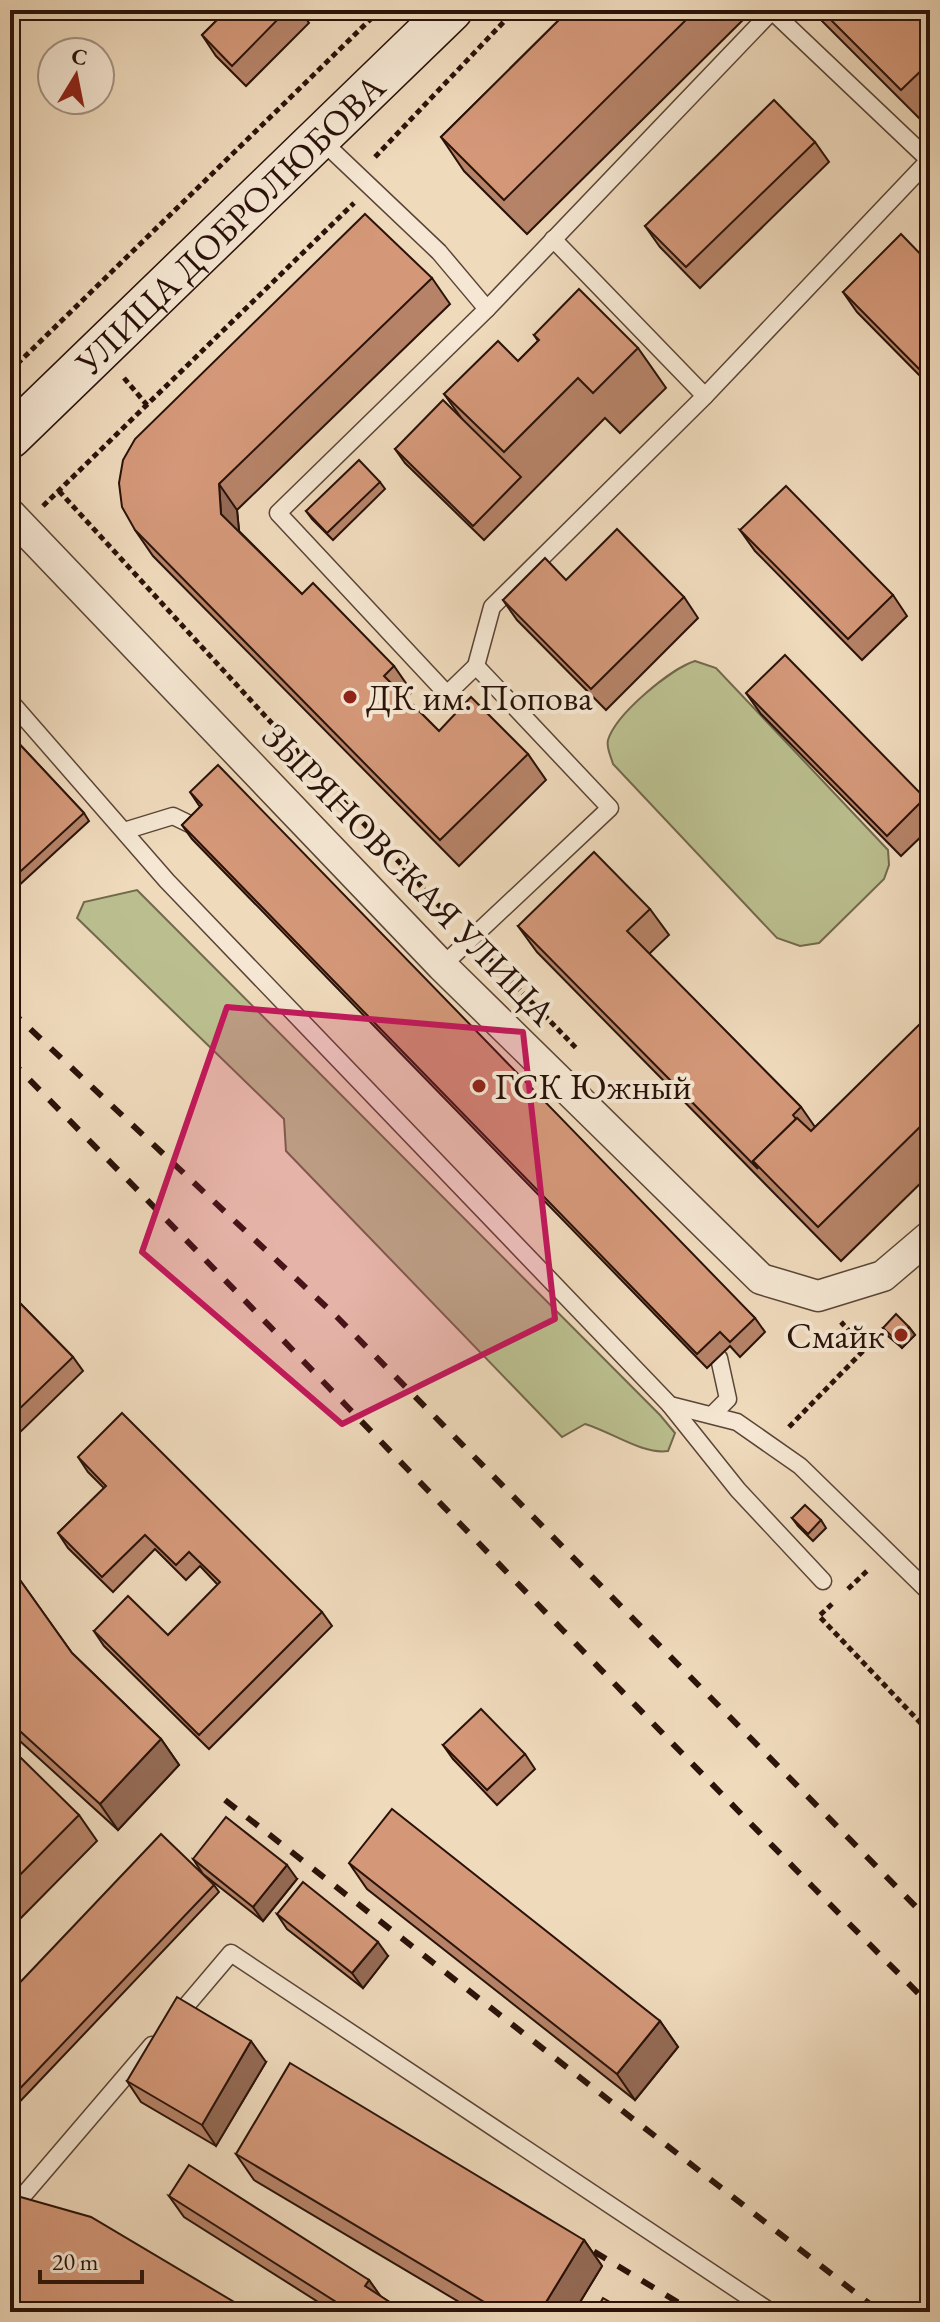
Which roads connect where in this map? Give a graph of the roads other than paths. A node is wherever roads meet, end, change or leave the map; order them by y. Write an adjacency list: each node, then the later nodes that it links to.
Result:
1 (451, 10): 2 (main road, УЛИЦА ДОБРОЛЮБОВА)
2 (318, 138): 5 (lane); 7 (main road, УЛИЦА ДОБРОЛЮБОВА)
3 (929, 160): 4 (lane); 6 (lane)
4 (553, 239): 5 (lane); 6 (lane)
5 (487, 309): 9 (lane)
6 (705, 396): 9 (lane)
7 (10, 437)
8 (16, 520): 13 (street, ЗЫРЯНОВСКАЯ УЛИЦА)
9 (476, 666): 13 (lane)
10 (10, 701): 12 (lane)
11 (202, 830): 12 (lane)
12 (124, 831): 16 (lane)
13 (442, 966): 14 (street, ЗЫРЯНОВСКАЯ УЛИЦА)
14 (930, 1236)
15 (719, 1358): 17 (lane)
16 (670, 1405): 17 (lane); 18 (lane)
17 (712, 1415): 19 (lane)
18 (823, 1581)
19 (930, 1593)
20 (10, 2211): 21 (lane)
21 (771, 2312)

